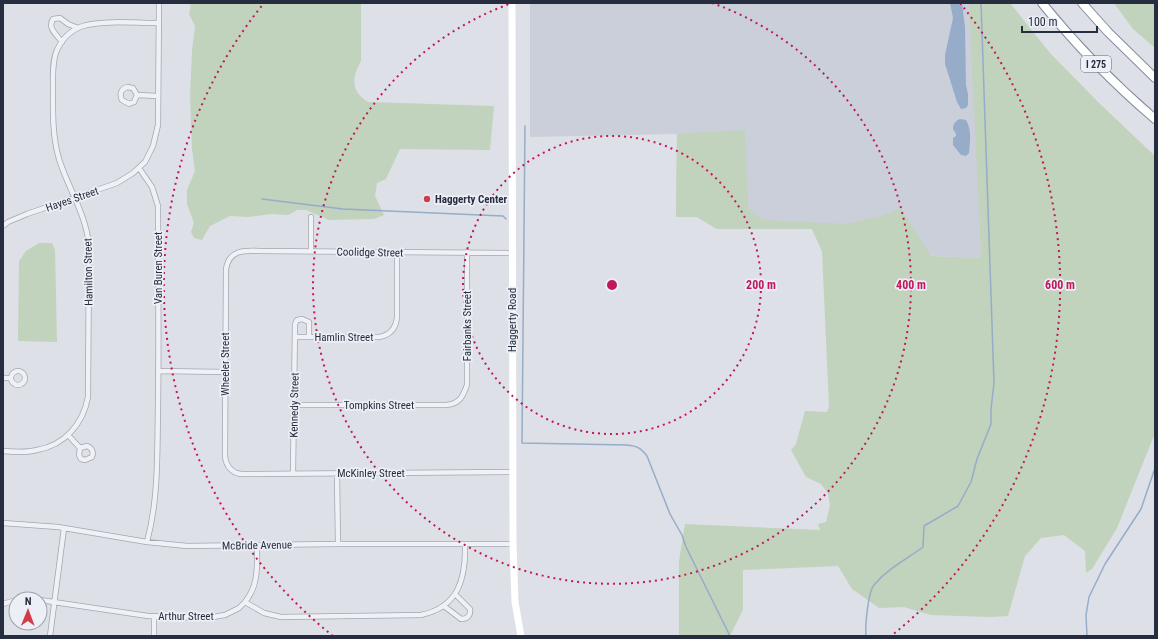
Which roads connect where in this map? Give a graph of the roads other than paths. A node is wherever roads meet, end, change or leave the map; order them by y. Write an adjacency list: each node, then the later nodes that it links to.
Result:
1 (159, 3): 5 (street)
2 (512, 3): 19 (main road, Haggerty Road)
3 (1042, 3): 11 (highway, I 275)
4 (1082, 3): 8 (highway, I 275)
5 (159, 23): 6 (street, Hamilton Street); 10 (street)
6 (78, 28): 7 (street, Hamilton Street); 7 (street)
7 (62, 42): 13 (street, Hamilton Street)
8 (1155, 78)
9 (137, 95): 10 (street)
10 (158, 96): 12 (street)
11 (1155, 119)
12 (139, 168): 13 (street, Hayes Street); 23 (street, Van Buren Street)
13 (75, 198): 15 (street, Hayes Street); 29 (street, Hamilton Street)
14 (311, 218): 16 (street)
15 (3, 226)
16 (311, 252): 17 (street, Coolidge Street); 20 (street, Coolidge Street)
17 (397, 252): 18 (street, Coolidge Street); 22 (street, Hamlin Street)
18 (467, 252): 19 (street, Coolidge Street); 27 (street, Fairbanks Street)
19 (512, 253): 33 (main road, Haggerty Road)
20 (230, 259): 24 (street, Wheeler Street)
21 (295, 337): 22 (street, Hamlin Street); 22 (street, Kennedy Street); 28 (street, Kennedy Street)
22 (309, 337)
23 (158, 371): 24 (street); 38 (street, Van Buren Street)
24 (226, 372): 32 (street, Wheeler Street)
25 (3, 378): 26 (street)
26 (10, 378)
27 (461, 398): 28 (street, Tompkins Street)
28 (294, 405): 34 (street, Kennedy Street)
29 (68, 435): 30 (street); 31 (street, Hamilton Street)
30 (80, 448)
31 (3, 452)
32 (231, 469): 34 (street, McKinley Street)
33 (512, 472): 35 (street, McKinley Street); 41 (main road, Haggerty Road)
34 (293, 473): 35 (street, McKinley Street)
35 (337, 474): 39 (street)
36 (3, 523): 37 (street, McBride Avenue)
37 (64, 528): 38 (street, McBride Avenue); 45 (street)
38 (147, 542): 42 (street, McBride Avenue)
39 (338, 544): 40 (street, McBride Avenue); 42 (street, McBride Avenue)
40 (465, 544): 41 (street, McBride Avenue); 43 (street)
41 (513, 544): 51 (main road, Haggerty Road)
42 (257, 546): 46 (street)
43 (455, 594): 47 (street); 47 (street)
44 (48, 601): 45 (street, Arthur Street)
45 (54, 602): 48 (street, Arthur Street); 49 (street)
46 (245, 602): 47 (street); 48 (street, Arthur Street)
47 (444, 606)
48 (154, 616): 50 (street)
49 (50, 636)
50 (154, 636)
51 (521, 636)

